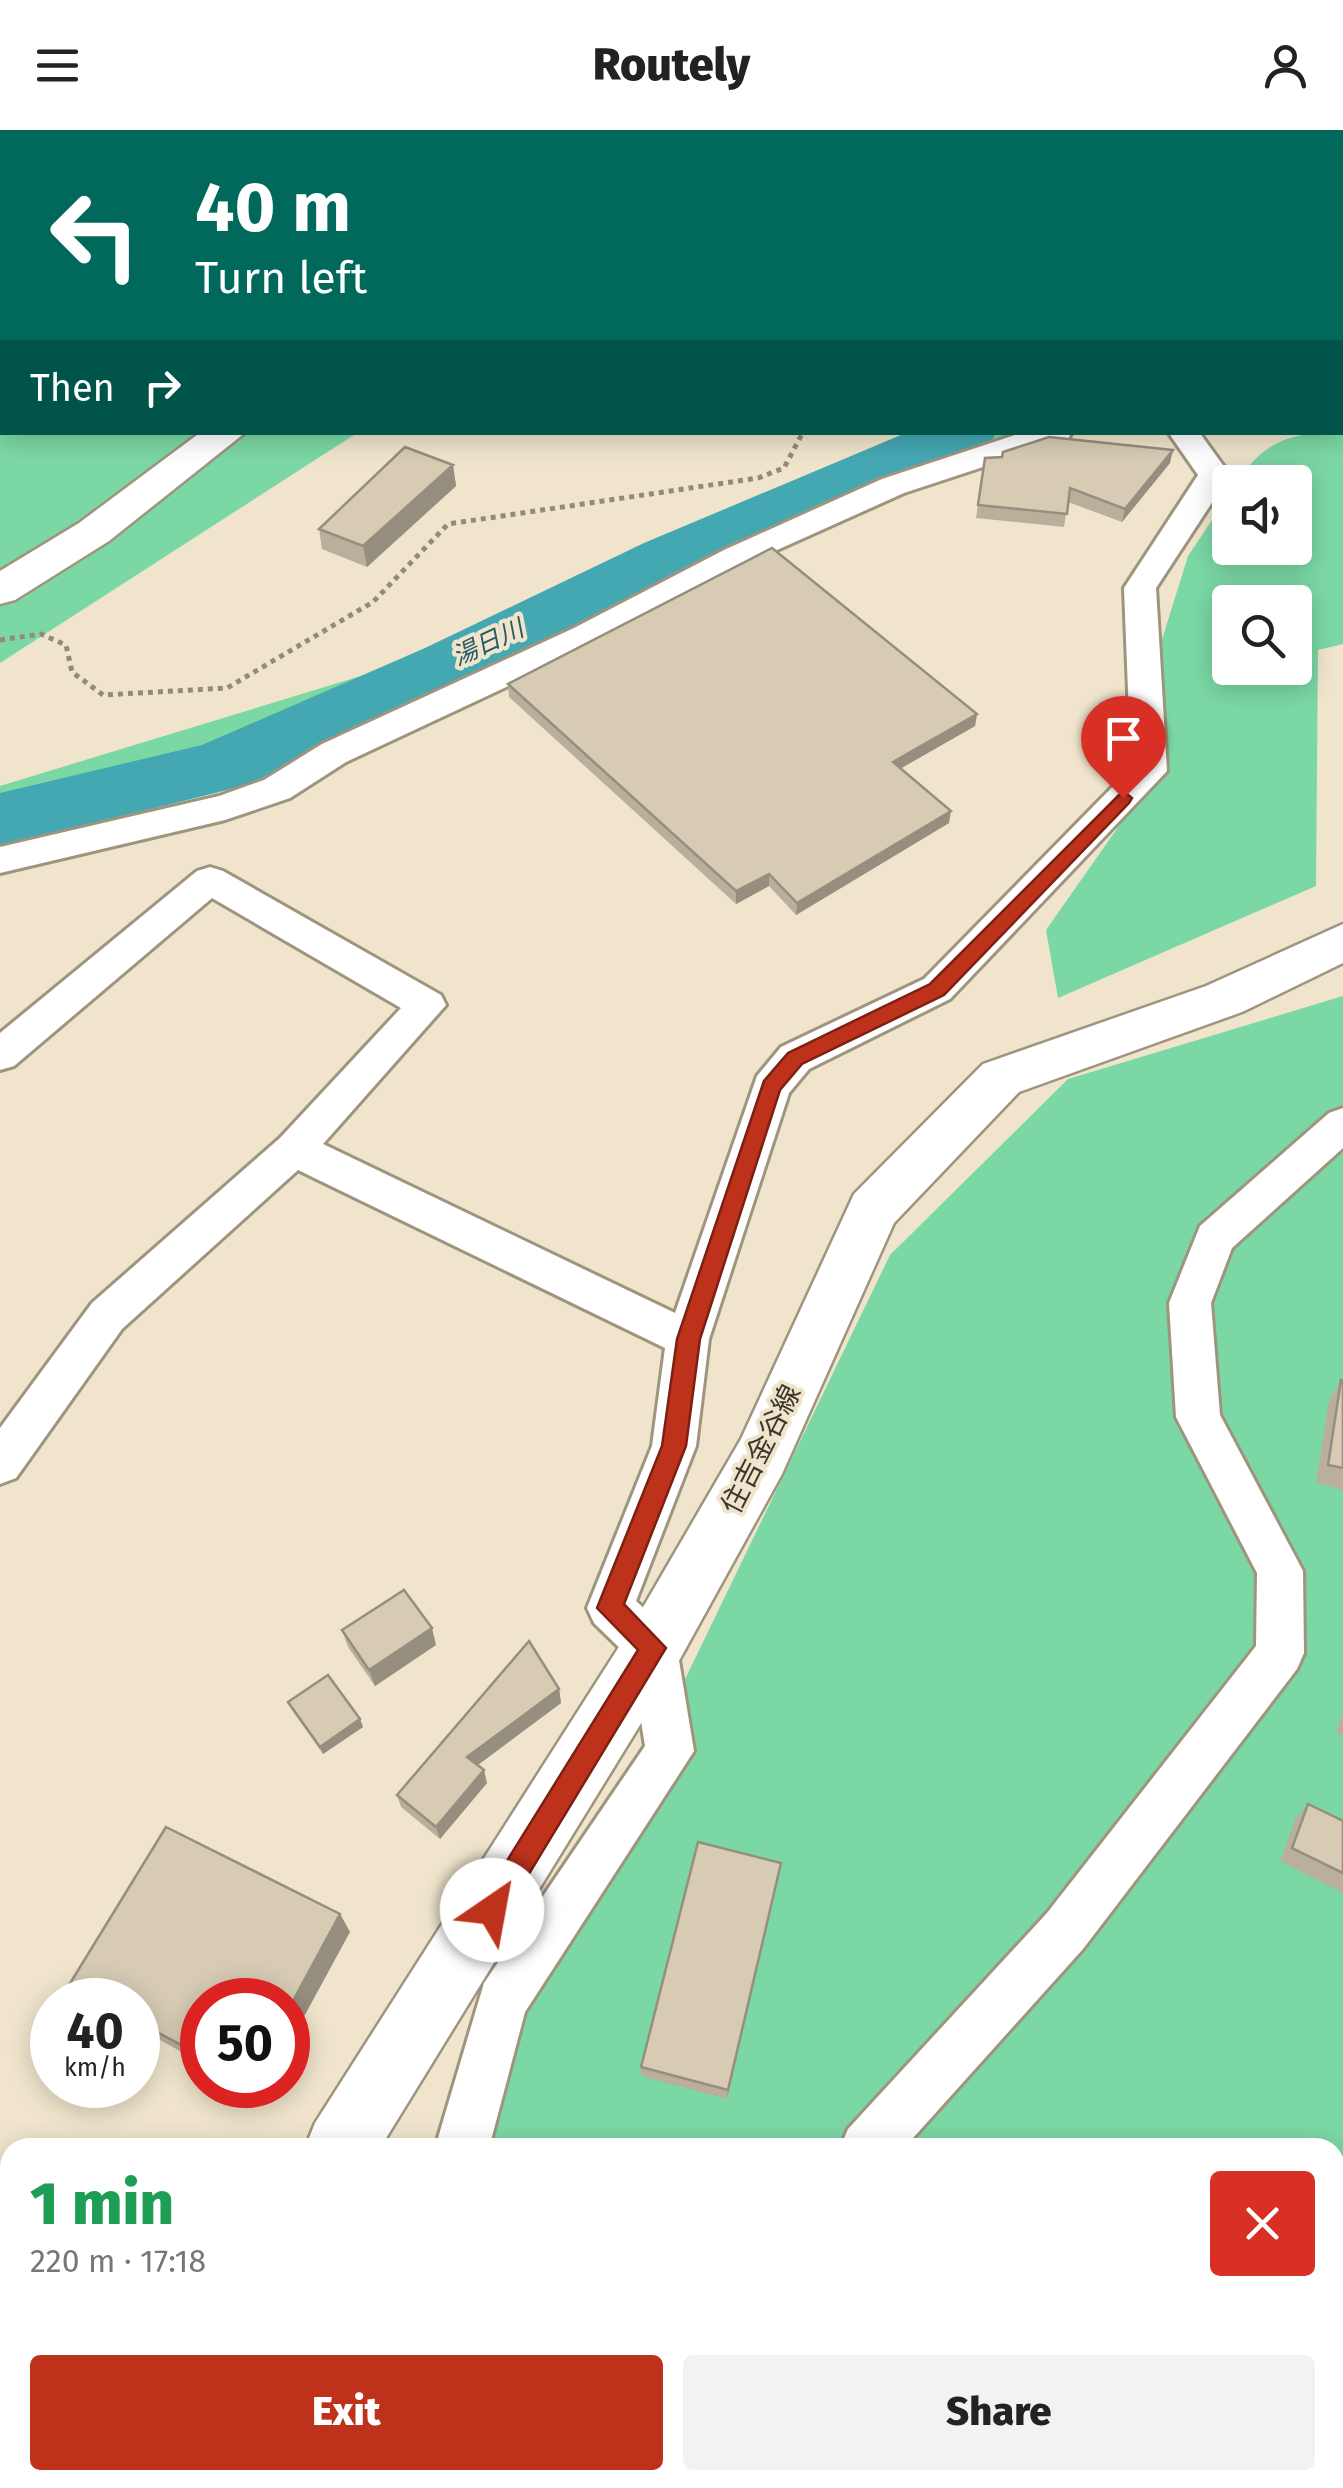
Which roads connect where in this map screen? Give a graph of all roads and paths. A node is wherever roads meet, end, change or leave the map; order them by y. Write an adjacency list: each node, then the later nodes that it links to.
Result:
1 (224, 435): 5 (main road)
2 (801, 435): 6 (path)
3 (1047, 435): 7 (street)
4 (1185, 435): 12 (street)
5 (0, 590)
6 (0, 640)
7 (0, 860)
8 (1343, 942): 14 (main road, 住吉金谷線)
9 (0, 1055): 11 (street)
10 (1343, 1124): 17 (street)
11 (294, 1148): 12 (street); 13 (street)
12 (688, 1339): 14 (street)
13 (0, 1464)
14 (653, 1648): 15 (main road, 住吉金谷線); 16 (street)
15 (346, 2138)
16 (465, 2138)
17 (876, 2138)

